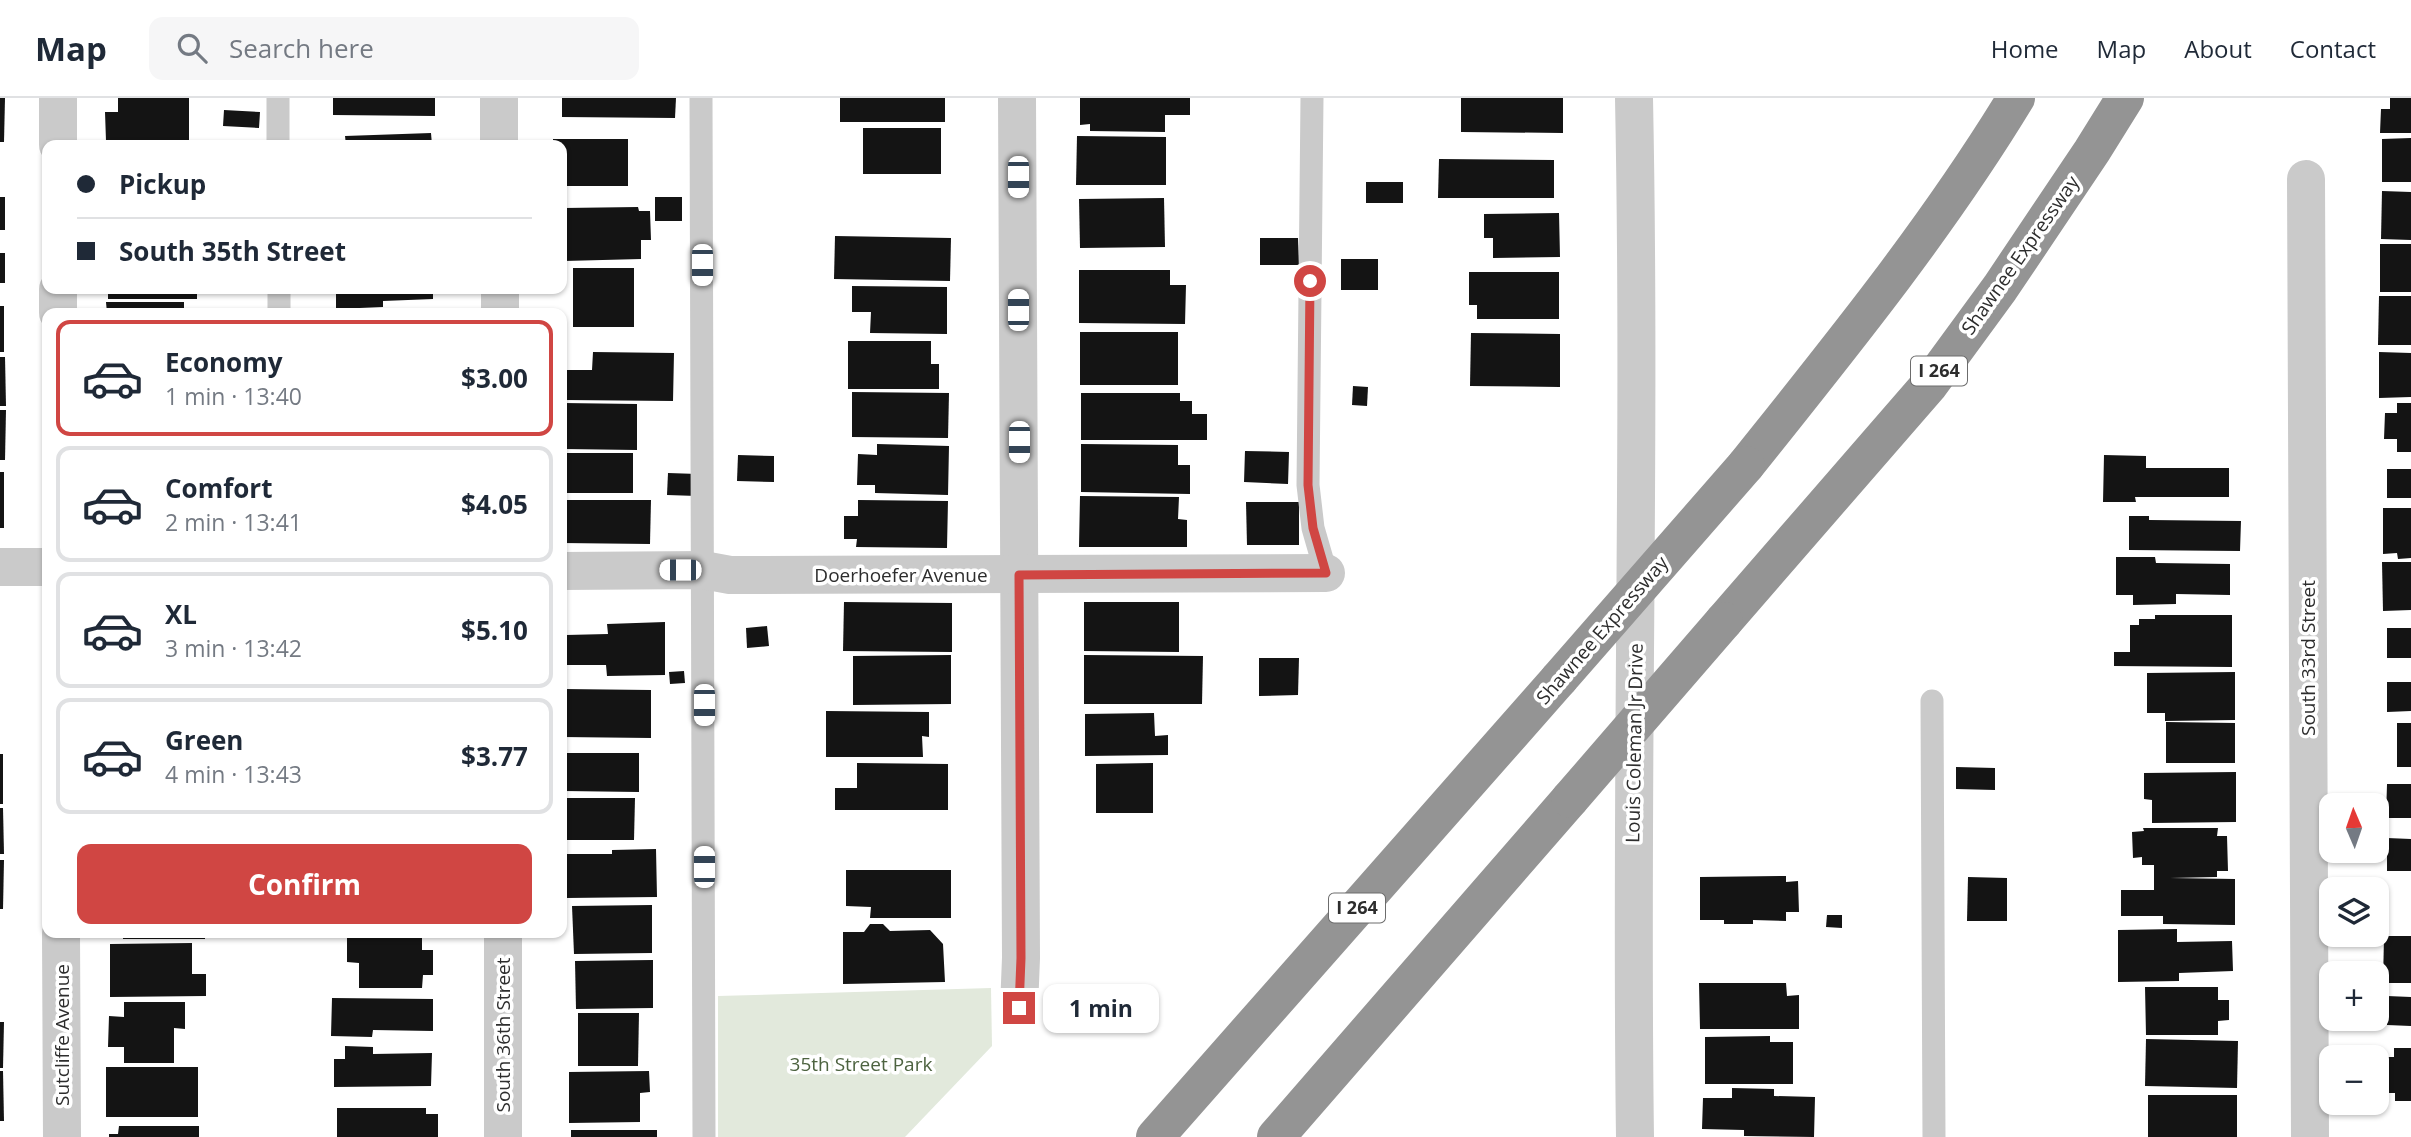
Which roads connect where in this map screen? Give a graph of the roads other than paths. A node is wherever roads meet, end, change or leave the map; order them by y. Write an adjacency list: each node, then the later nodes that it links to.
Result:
1 (58, 98): 10 (street)
2 (278, 98): 11 (lane)
3 (499, 98): 12 (street)
4 (701, 98): 16 (lane)
5 (1017, 98): 19 (street)
6 (1312, 98): 18 (lane)
7 (1634, 98): 29 (street, Louis Coleman Jr Drive)
8 (2016, 98): 27 (highway, Shawnee Expressway / I 264, bridge)
9 (2124, 98): 28 (highway, Shawnee Expressway / I 264, bridge)
10 (58, 140)
11 (278, 140)
12 (499, 140)
13 (2306, 179): 31 (street, South 33rd Street)
14 (0, 567): 15 (street)
15 (42, 567)
16 (703, 570): 17 (street, Doerhoefer Avenue); 19 (street, Doerhoefer Avenue); 26 (lane)
17 (567, 571)
18 (1326, 573): 19 (street, Doerhoefer Avenue)
19 (1019, 575): 23 (street)
20 (1932, 701): 30 (lane)
21 (61, 938): 24 (street, Sutcliffe Avenue)
22 (503, 938): 25 (street, South 36th Street)
23 (1019, 1008)
24 (62, 1137)
25 (503, 1137)
26 (704, 1137)
27 (1155, 1137)
28 (1276, 1137)
29 (1634, 1137)
30 (1934, 1137)
31 (2310, 1137)

